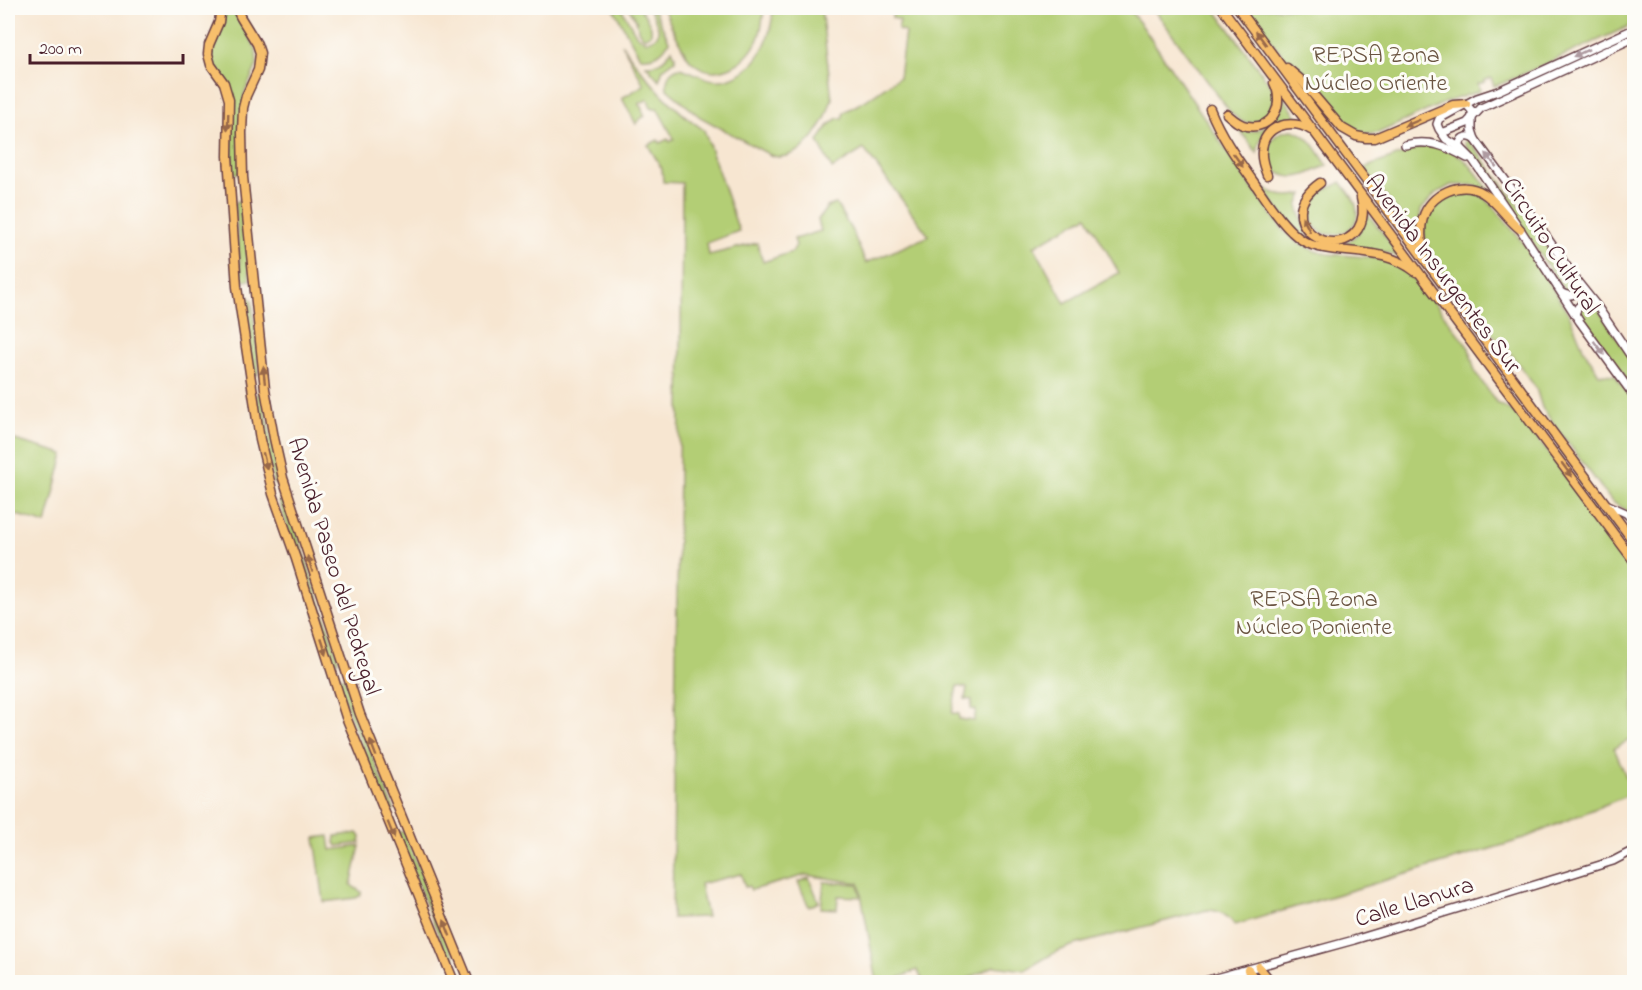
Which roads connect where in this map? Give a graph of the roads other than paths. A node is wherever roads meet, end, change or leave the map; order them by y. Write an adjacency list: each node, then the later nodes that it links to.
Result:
1 (221, 8): 38 (main road, Avenida Paseo del Pedregal, one-way to 38)
2 (236, 8): 39 (main road, Avenida Paseo del Pedregal, one-way to 2)
3 (1222, 8): 7 (main road, Avenida Insurgentes Sur)
4 (1238, 8): 8 (main road, Avenida Insurgentes Sur, one-way to 4)
5 (1635, 29): 9 (street, one-way to 9)
6 (1635, 38): 12 (street)
7 (1263, 62): 11 (main road); 14 (main road, Avenida Insurgentes Sur)
8 (1281, 64): 9 (main road, one-way to 8); 23 (main road, Avenida Insurgentes Sur)
9 (1466, 104): 12 (street); 13 (street)
10 (1210, 109): 24 (main road, one-way to 24)
11 (1227, 114)
12 (1473, 116): 13 (street); 15 (street)
13 (1442, 133): 17 (street, Circuito Cultural)
14 (1318, 137): 19 (main road); 21 (main road, Avenida Insurgentes Sur)
15 (1475, 139): 17 (street); 25 (street, Circuito Cultural, one-way to 15)
16 (1405, 145): 18 (street)
17 (1461, 148): 18 (street, Circuito Cultural)
18 (1473, 160): 22 (street, Circuito Cultural)
19 (1267, 175)
20 (1320, 183): 21 (main road, one-way to 20)
21 (1360, 194): 24 (main road, Avenida Insurgentes Sur)
22 (1521, 228): 23 (main road); 26 (street, Circuito Cultural)
23 (1424, 257): 31 (main road, Avenida Insurgentes Sur)
24 (1426, 281): 34 (main road, Avenida Insurgentes Sur, one-way to 34)
25 (1578, 281): 26 (street); 27 (street, Circuito Cultural)
26 (1560, 292): 28 (street, Circuito Cultural)
27 (1597, 306): 28 (street); 29 (street, Circuito Cultural)
28 (1575, 315): 30 (street, Circuito Cultural, one-way to 30)
29 (1635, 361)
30 (1635, 396)
31 (1606, 503): 32 (street); 33 (main road, Avenida Insurgentes Sur)
32 (1635, 521)
33 (1635, 542)
34 (1635, 561)
35 (1635, 850): 36 (street, Calle Llanura)
36 (1259, 967): 37 (street, Calle Llanura); 42 (main road)
37 (1248, 970): 40 (street, Calle Llanura); 41 (main road)
38 (454, 982)
39 (469, 982)
40 (1201, 982)
41 (1257, 982)
42 (1271, 982)

